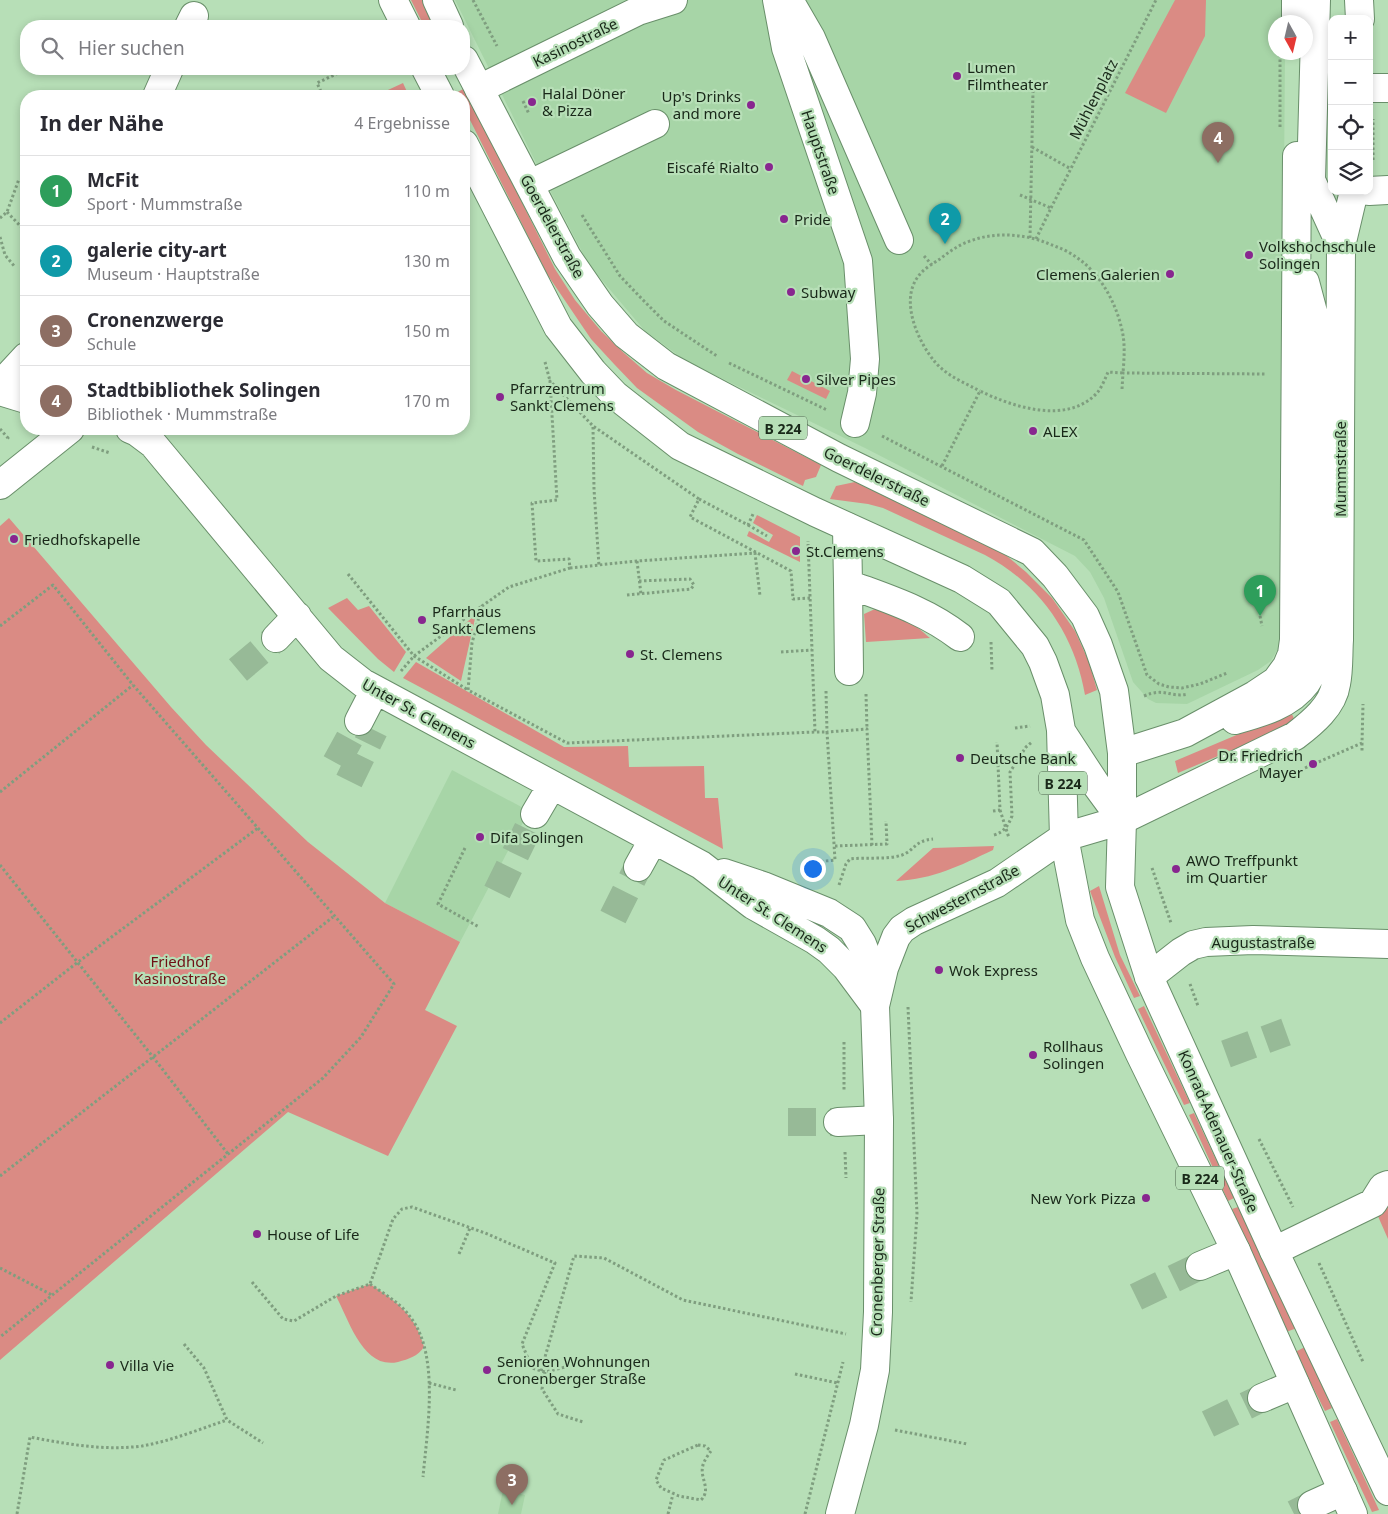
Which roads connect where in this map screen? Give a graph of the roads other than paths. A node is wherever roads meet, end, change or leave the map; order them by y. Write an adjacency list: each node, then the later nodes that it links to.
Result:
1 (393, 0): 12 (main road)
2 (436, 0): 13 (main road)
3 (673, 0): 20 (main road, Kasinostraße)
4 (778, 0): 35 (main road, Hauptstraße)
5 (789, 0): 29 (main road)
6 (1296, 0): 10 (main road)
7 (1316, 0): 30 (main road, Mummstraße)
8 (1330, 0): 30 (main road)
9 (1360, 0): 11 (main road)
10 (1296, 15)
11 (1360, 15)
12 (403, 20)
13 (445, 20)
14 (1296, 60): 48 (main road)
15 (470, 72): 20 (main road, Goerdelerstraße / B 224)
16 (167, 75): 21 (main road)
17 (429, 75): 22 (main road)
18 (1373, 88): 19 (main road)
19 (1388, 88)
20 (479, 89): 25 (main road, Goerdelerstraße / B 224)
21 (160, 90)
22 (437, 90)
23 (655, 124): 25 (main road)
24 (470, 156): 39 (main road, B 224)
25 (530, 184): 48 (main road, Goerdelerstraße / B 224)
26 (1388, 190): 27 (main road)
27 (1373, 191)
28 (1353, 195): 30 (main road)
29 (899, 240)
30 (1341, 246): 52 (main road, Mummstraße)
31 (20, 363): 32 (main road)
32 (0, 385)
33 (0, 391): 34 (main road)
34 (20, 397)
35 (855, 423)
36 (62, 435): 38 (main road)
37 (141, 435): 41 (main road, Unter St. Clemens)
38 (0, 485)
39 (847, 527): 40 (main road); 47 (main road, B 224)
40 (848, 584): 42 (main road); 44 (main road)
41 (297, 616): 43 (main road); 45 (main road, Unter St. Clemens)
42 (960, 636)
43 (276, 638)
44 (849, 671)
45 (387, 688): 46 (main road); 49 (main road, Unter St. Clemens)
46 (367, 725)
47 (1060, 730): 50 (main road, B 224); 53 (main road, B 224)
48 (1122, 753): 50 (main road); 52 (main road, Konrad-Adenauer-Straße / B 224)
49 (552, 785): 51 (main road); 54 (main road, Unter St. Clemens)
50 (1097, 786): 52 (main road, B 224); 53 (main road)
51 (535, 814)
52 (1122, 820): 53 (main road, Mummstraße); 58 (main road, Konrad-Adenauer-Straße / B 224)
53 (1064, 837): 59 (main road, Schwesternstraße); 63 (main road, B 224)
54 (653, 840): 55 (main road, Unter St. Clemens); 56 (main road)
55 (701, 866): 59 (main road, Unter St. Clemens); 59 (main road, Unter St. Clemens)
56 (638, 867)
57 (1388, 944): 58 (main road, Augustastraße)
58 (1149, 977): 64 (main road, Konrad-Adenauer-Straße / B 224)
59 (875, 1006): 60 (main road, Cronenberger Straße)
60 (879, 1120): 61 (main road); 71 (main road, Cronenberger Straße)
61 (841, 1121)
62 (1383, 1199): 64 (main road)
63 (1236, 1251): 65 (main road); 66 (main road, B 224)
64 (1274, 1251): 68 (main road, Konrad-Adenauer-Straße / B 224)
65 (1200, 1266)
66 (1295, 1384): 67 (main road); 69 (main road, B 224)
67 (1262, 1398)
68 (1388, 1491)
69 (1348, 1503): 70 (main road)
70 (1312, 1505)
71 (840, 1514)

